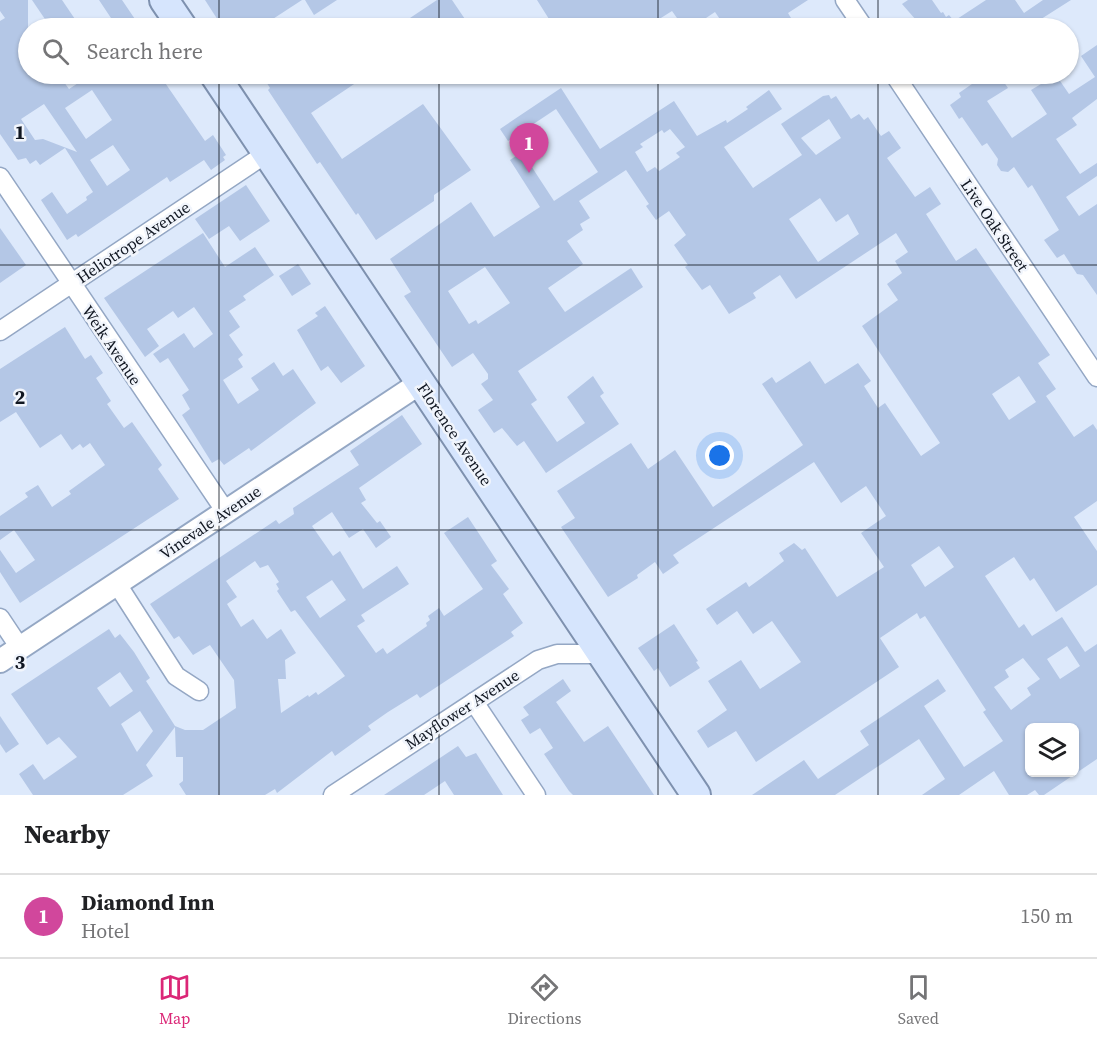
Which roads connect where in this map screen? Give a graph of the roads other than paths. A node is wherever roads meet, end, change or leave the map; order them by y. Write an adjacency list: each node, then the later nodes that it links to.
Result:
1 (164, 0): 3 (main road)
2 (845, 0): 4 (street)
3 (176, 18)
4 (857, 18)
5 (220, 84): 7 (main road, Florence Avenue)
6 (901, 84): 11 (street, Live Oak Street)
7 (267, 153): 9 (street, Heliotrope Avenue); 12 (main road, Florence Avenue)
8 (0, 177): 9 (street, Weik Avenue)
9 (71, 284): 10 (street, Heliotrope Avenue); 13 (street, Weik Avenue)
10 (0, 331)
11 (1097, 377)
12 (420, 383): 13 (street, Vinevale Avenue); 17 (main road, Florence Avenue)
13 (226, 512): 14 (street, Vinevale Avenue)
14 (117, 584): 16 (street, Vinevale Avenue); 19 (street)
15 (0, 618): 16 (street)
16 (20, 648): 18 (street, Vinevale Avenue)
17 (602, 654): 20 (street, Mayflower Avenue); 23 (main road, Florence Avenue)
18 (0, 661)
19 (199, 692)
20 (474, 702): 21 (street, Mayflower Avenue); 22 (street)
21 (333, 795)
22 (536, 795)
23 (696, 795)

